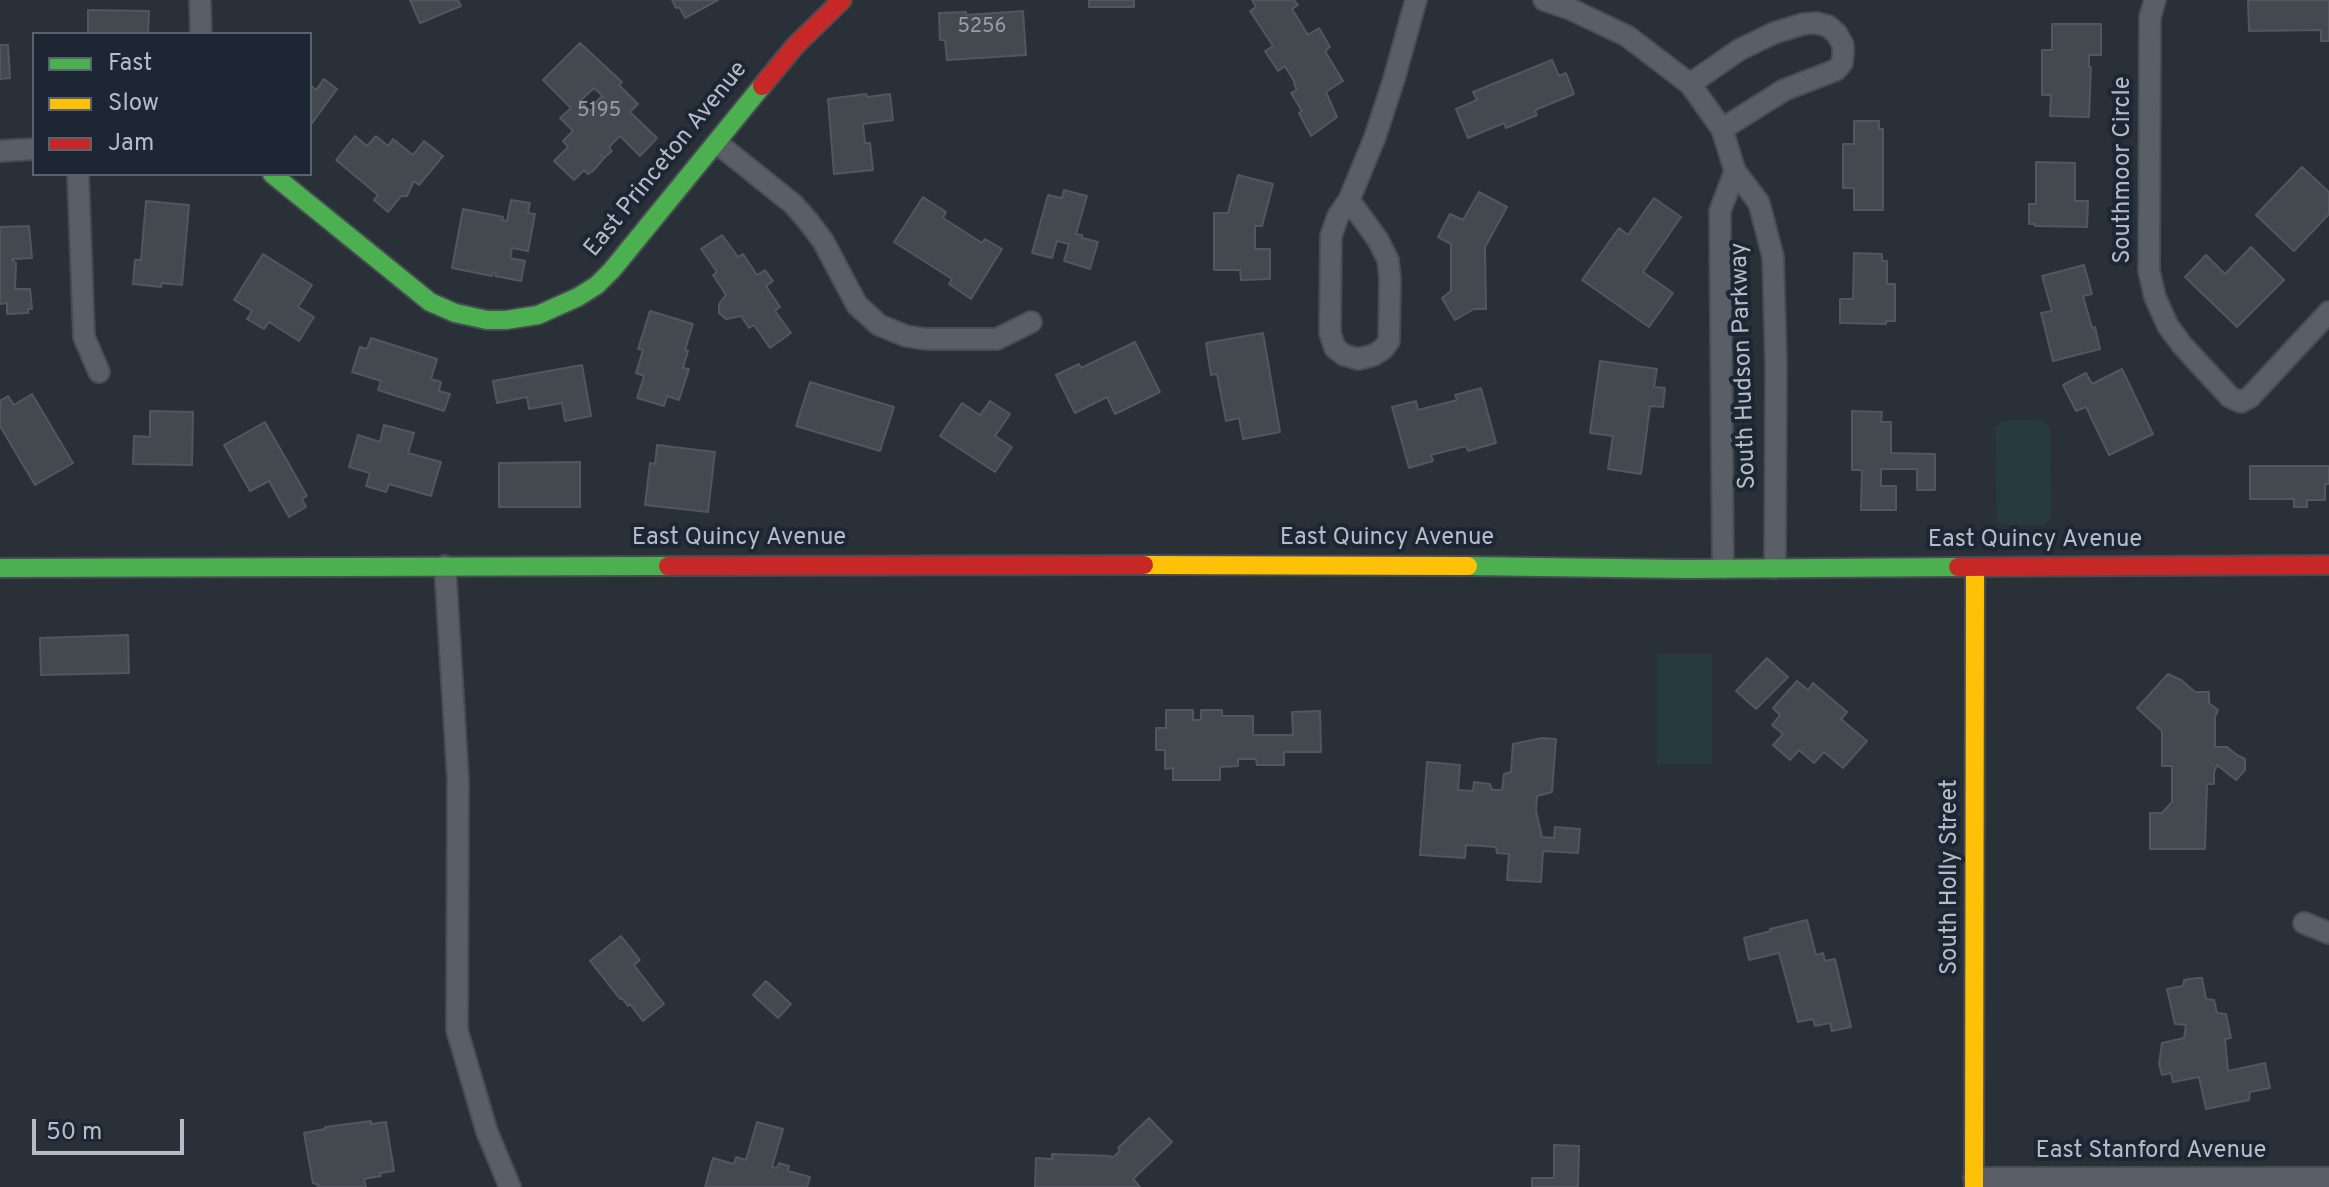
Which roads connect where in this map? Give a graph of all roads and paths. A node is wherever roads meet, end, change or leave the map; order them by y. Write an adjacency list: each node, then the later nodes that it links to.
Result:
1 (200, 0): 6 (street)
2 (842, 0): 9 (street, East Princeton Avenue)
3 (1416, 0): 15 (street)
4 (1544, 0): 7 (street, South Hudson Parkway)
5 (2155, 0): 16 (street, Southmoor Circle)
6 (201, 32)
7 (1690, 84): 8 (street, South Hudson Parkway); 8 (street)
8 (1722, 129): 12 (street, South Hudson Parkway)
9 (717, 143): 14 (street, East Princeton Avenue); 17 (street)
10 (32, 149): 11 (street)
11 (0, 151)
12 (1735, 171): 22 (street, South Hudson Parkway); 23 (street, South Hudson Parkway)
13 (78, 176): 18 (street)
14 (274, 176)
15 (1349, 200): 15 (street)
16 (2329, 312)
17 (1031, 322)
18 (99, 372)
19 (2329, 565): 24 (street, East Quincy Avenue)
20 (445, 566): 21 (street, East Quincy Avenue); 22 (street, East Quincy Avenue); 29 (street)
21 (0, 568)
22 (1723, 568): 23 (street, East Quincy Avenue)
23 (1775, 568): 24 (street, East Quincy Avenue)
24 (1975, 568): 28 (street, South Holly Street)
25 (2304, 923): 26 (street)
26 (2329, 933)
27 (2329, 1178): 28 (street, East Stanford Avenue)
28 (1974, 1183)
29 (510, 1187)

